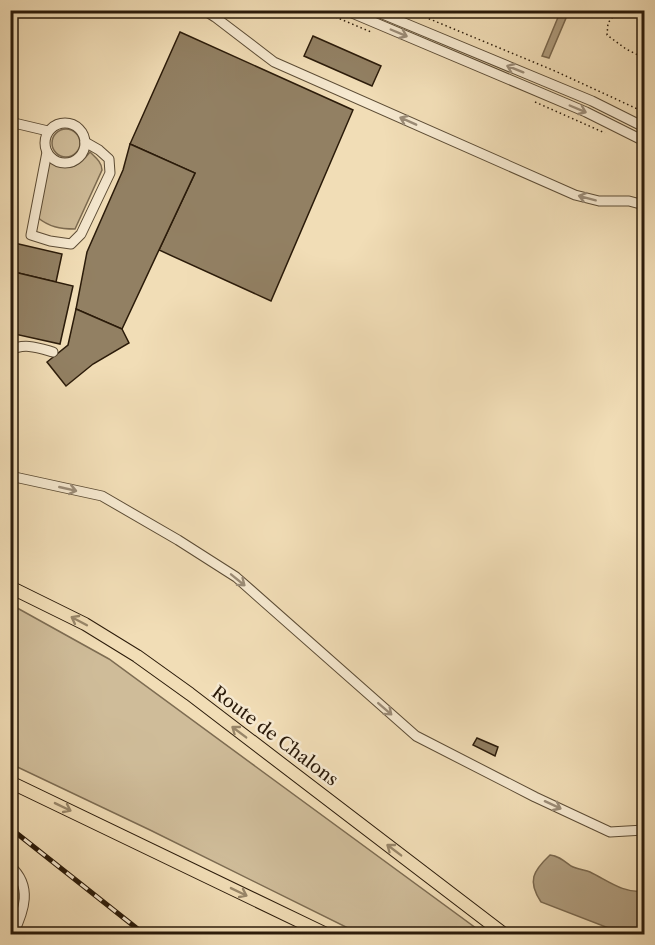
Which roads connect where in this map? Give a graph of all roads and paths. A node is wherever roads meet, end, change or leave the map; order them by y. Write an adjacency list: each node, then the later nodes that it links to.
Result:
1 (204, 10): 18 (street, one-way to 1)
2 (319, 10): 7 (path)
3 (345, 10): 15 (street, one-way to 15)
4 (373, 10): 12 (street, one-way to 4)
5 (408, 10): 10 (path)
6 (618, 10): 8 (path)
7 (379, 36)
8 (645, 58)
9 (531, 100): 14 (path)
10 (645, 112)
11 (10, 122): 13 (street)
12 (645, 128)
13 (48, 131): 16 (street); 17 (street)
14 (603, 132)
15 (645, 141)
16 (85, 142): 17 (street); 17 (street)
17 (47, 152)
18 (645, 205)
19 (10, 351): 20 (street)
20 (53, 352)
21 (10, 476): 24 (street, one-way to 24)
22 (10, 587): 28 (main road, Route de Chalons, one-way to 22)
23 (10, 782): 27 (main road, one-way to 27)
24 (645, 830)
25 (10, 866): 26 (street)
26 (13, 934)
27 (326, 934)
28 (504, 934)

